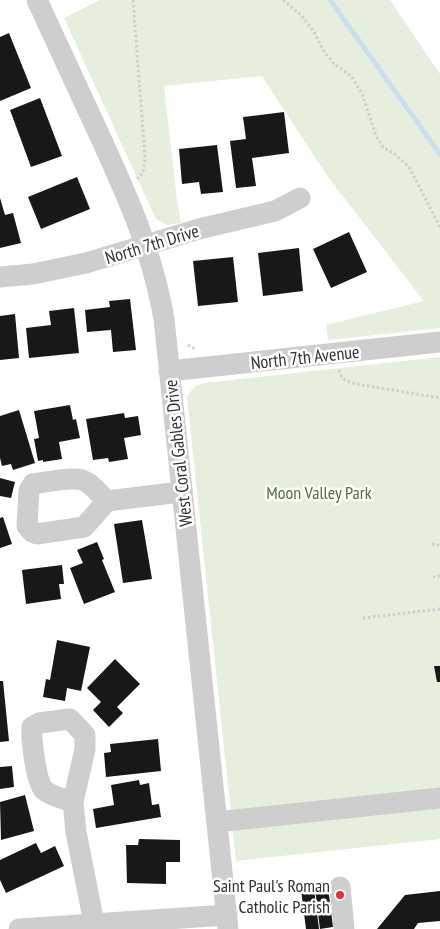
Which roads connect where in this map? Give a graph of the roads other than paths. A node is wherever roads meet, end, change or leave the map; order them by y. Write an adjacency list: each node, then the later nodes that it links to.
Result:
1 (37, 0): 3 (street, West Coral Gables Drive)
2 (300, 198): 3 (street, North 7th Drive)
3 (146, 246): 4 (street, North 7th Drive); 6 (street, West Coral Gables Drive)
4 (0, 277)
5 (440, 342): 6 (street, North 7th Avenue)
6 (169, 371): 7 (street, West Coral Gables Drive)
7 (181, 492): 8 (street); 11 (street, West Coral Gables Drive)
8 (107, 501)
9 (440, 798): 11 (street)
10 (73, 802): 14 (street)
11 (217, 822): 13 (street, West Coral Gables Drive)
12 (340, 886): 17 (street)
13 (228, 922): 14 (street)
14 (94, 923): 15 (street)
15 (56, 928): 16 (street)
16 (19, 929)
17 (344, 929)

